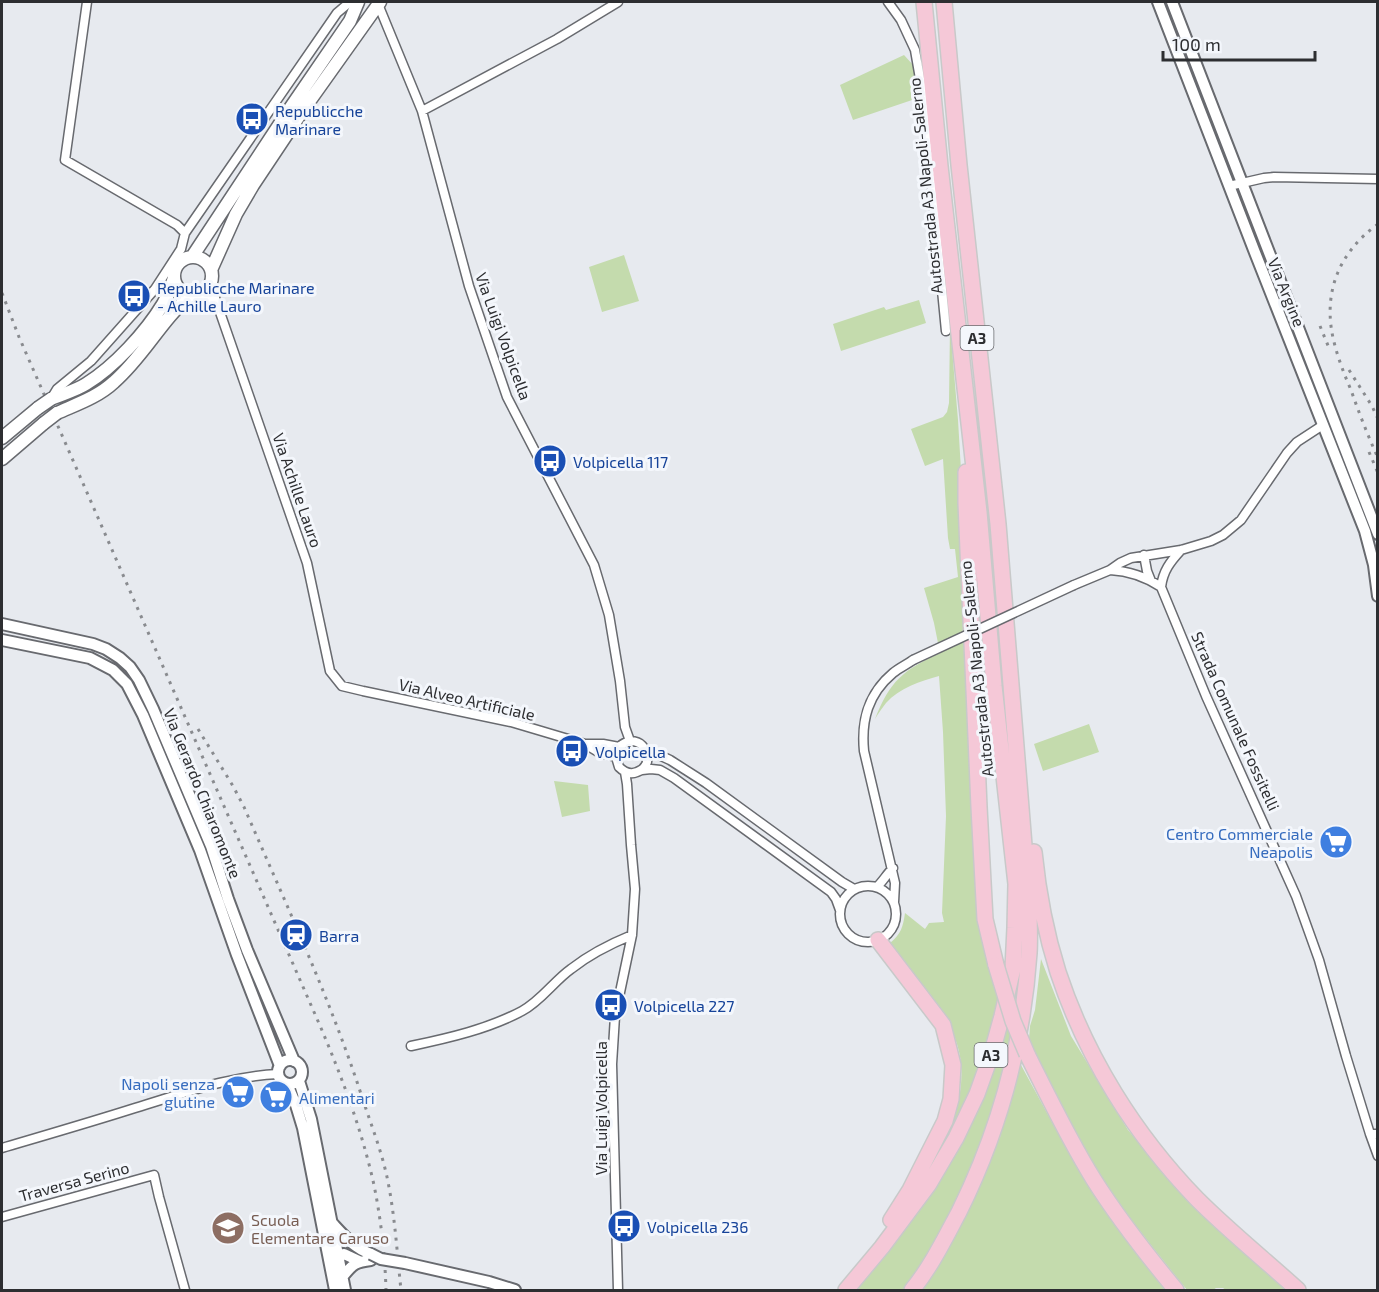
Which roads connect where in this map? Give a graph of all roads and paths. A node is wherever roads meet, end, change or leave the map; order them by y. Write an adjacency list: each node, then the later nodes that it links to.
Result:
1 (87, 2): 15 (street)
2 (350, 2): 15 (street)
3 (358, 2): 16 (main road)
4 (618, 2): 11 (street)
5 (888, 2): 21 (street)
6 (924, 2): 22 (highway, Autostrada A3 Napoli-Salerno / A3)
7 (1158, 2): 14 (street, Via Argine)
8 (1172, 2): 13 (street, Via Argine)
9 (379, 3): 11 (street, Via Luigi Volpicella); 17 (main road)
10 (944, 3): 36 (highway, Autostrada A3 Napoli-Salerno / A3)
11 (422, 111): 38 (street, Via Luigi Volpicella)
12 (1377, 179): 13 (street)
13 (1241, 183): 14 (street); 24 (street, Via Argine)
14 (1229, 186): 24 (street, Via Argine)
15 (185, 233): 23 (street)
16 (192, 257): 17 (main road); 18 (main road)
17 (212, 275): 19 (main road); 20 (street, Via Achille Lauro)
18 (174, 278): 19 (main road); 23 (main road)
19 (194, 295): 20 (street); 26 (main road, bridge)
20 (217, 304): 37 (street, Via Achille Lauro)
21 (946, 331)
22 (966, 388): 72 (highway, Autostrada A3 Napoli-Salerno / A3); 74 (highway, bridge)
23 (51, 399): 25 (main road, bridge)
24 (1328, 423): 27 (street, Via Argine); 28 (street); 33 (street, Via Argine)
25 (2, 438)
26 (2, 459)
27 (1377, 534)
28 (1181, 550): 29 (street); 32 (street)
29 (1144, 555): 30 (street); 31 (street)
30 (1114, 570): 31 (street); 44 (street, bridge)
31 (1151, 581): 32 (street)
32 (1161, 587): 56 (street, Strada Comunale Fossitelli)
33 (1377, 596)
34 (2, 624): 52 (street, Via Gerardo Chiaromonte)
35 (2, 640): 53 (street, Via Gerardo Chiaromonte)
36 (1011, 674): 73 (highway, Autostrada A3 Napoli-Salerno / A3); 75 (highway)
37 (342, 686): 39 (street, Via Alveo Artificiale)
38 (630, 741): 40 (street); 41 (street)
39 (585, 744): 40 (street, Via Alveo Artificiale); 42 (street, Via Alveo Artificiale)
40 (619, 747): 42 (street)
41 (646, 749): 43 (street); 46 (street)
42 (616, 757): 43 (street)
43 (634, 772): 48 (street); 49 (street, Via Luigi Volpicella)
44 (893, 868): 45 (street); 47 (street)
45 (877, 887): 46 (street); 47 (street)
46 (854, 889): 48 (street)
47 (894, 902): 50 (street)
48 (840, 910): 50 (street)
49 (632, 935): 51 (street); 70 (street, Via Luigi Volpicella)
50 (878, 940): 71 (highway)
51 (411, 1046)
52 (294, 1061): 53 (street); 54 (street)
53 (280, 1070): 55 (street); 57 (street)
54 (299, 1081): 55 (street); 60 (street)
55 (287, 1084): 62 (street)
56 (1374, 1134): 58 (street, Strada Comunale Fossitelli)
57 (2, 1148)
58 (1377, 1156)
59 (2, 1217): 66 (street, Traversa Serino)
60 (331, 1223): 61 (street); 62 (street)
61 (359, 1249): 62 (street); 63 (street)
62 (337, 1255): 64 (street); 65 (street); 67 (street)
63 (374, 1258): 64 (street); 69 (street, bridge)
64 (359, 1261): 65 (street)
65 (343, 1276): 68 (street)
66 (185, 1290)
67 (335, 1290)
68 (345, 1290)
69 (515, 1290)
70 (618, 1290)
71 (835, 1290)
72 (846, 1290)
73 (912, 1290)
74 (1176, 1290)
75 (1298, 1290)

